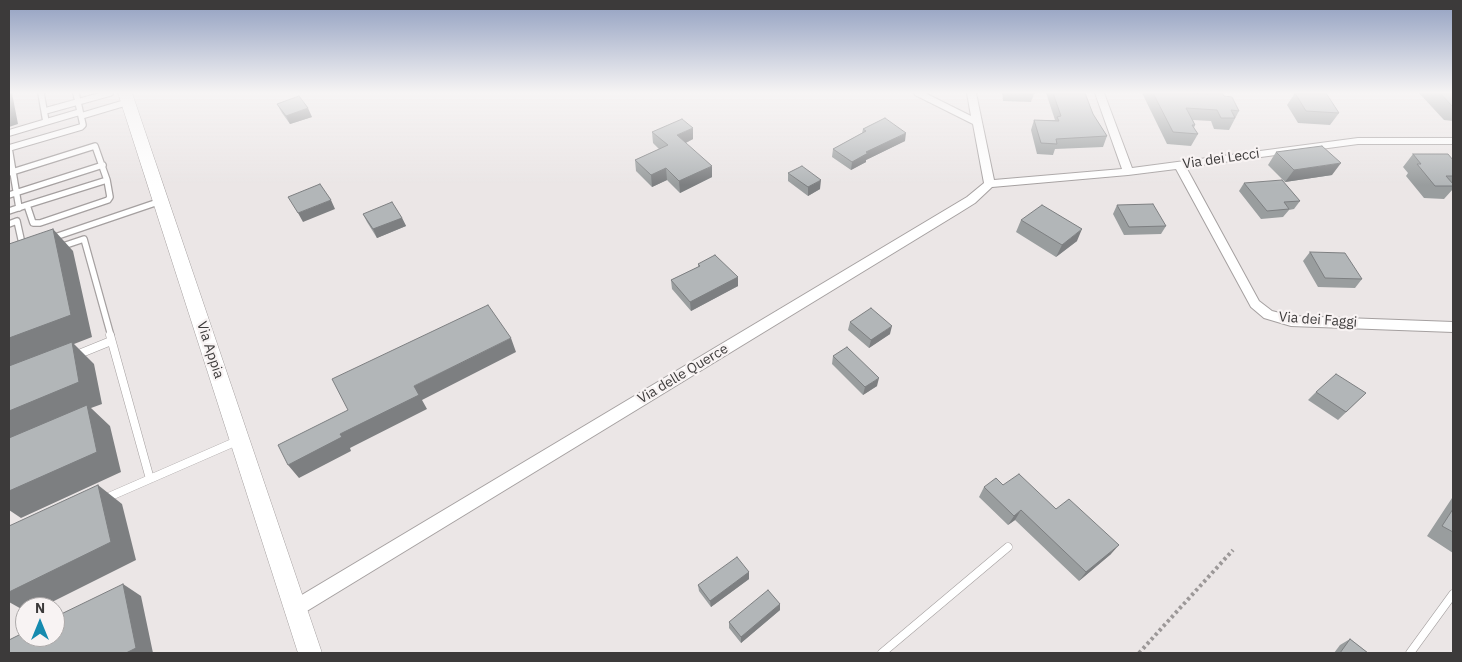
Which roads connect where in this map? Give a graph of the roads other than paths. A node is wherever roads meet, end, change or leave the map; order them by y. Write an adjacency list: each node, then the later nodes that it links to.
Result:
1 (978, 123): 14 (street)
2 (40, 124): 6 (lane)
3 (83, 124): 8 (lane)
4 (136, 124): 17 (street, Via Appia)
5 (1110, 124): 11 (street)
6 (9, 133)
7 (1453, 140): 10 (street, Via dei Lecci)
8 (9, 148): 12 (lane)
9 (103, 165): 12 (lane); 13 (lane); 15 (lane)
10 (1179, 165): 11 (street, Via dei Lecci); 25 (street, Via dei Faggi)
11 (1128, 172): 14 (street, Via dei Lecci)
12 (11, 173): 15 (lane)
13 (107, 180): 18 (lane); 18 (lane)
14 (989, 184): 33 (street, Via delle Querce)
15 (17, 193): 16 (lane); 19 (lane)
16 (9, 195)
17 (161, 201): 22 (lane); 28 (street, Via Appia)
18 (28, 205): 19 (lane)
19 (20, 208): 20 (lane)
20 (9, 211)
21 (9, 224): 23 (lane)
22 (42, 242)
23 (33, 245)
24 (56, 248): 26 (lane)
25 (1453, 327)
26 (111, 341): 27 (lane); 29 (lane)
27 (65, 359)
28 (240, 439): 29 (lane); 33 (street, Via Appia)
29 (150, 479): 30 (lane)
30 (98, 501)
31 (1008, 547): 35 (lane)
32 (1453, 594): 36 (lane)
33 (296, 608): 34 (street, Via Appia)
34 (310, 653)
35 (882, 653)
36 (1410, 653)

